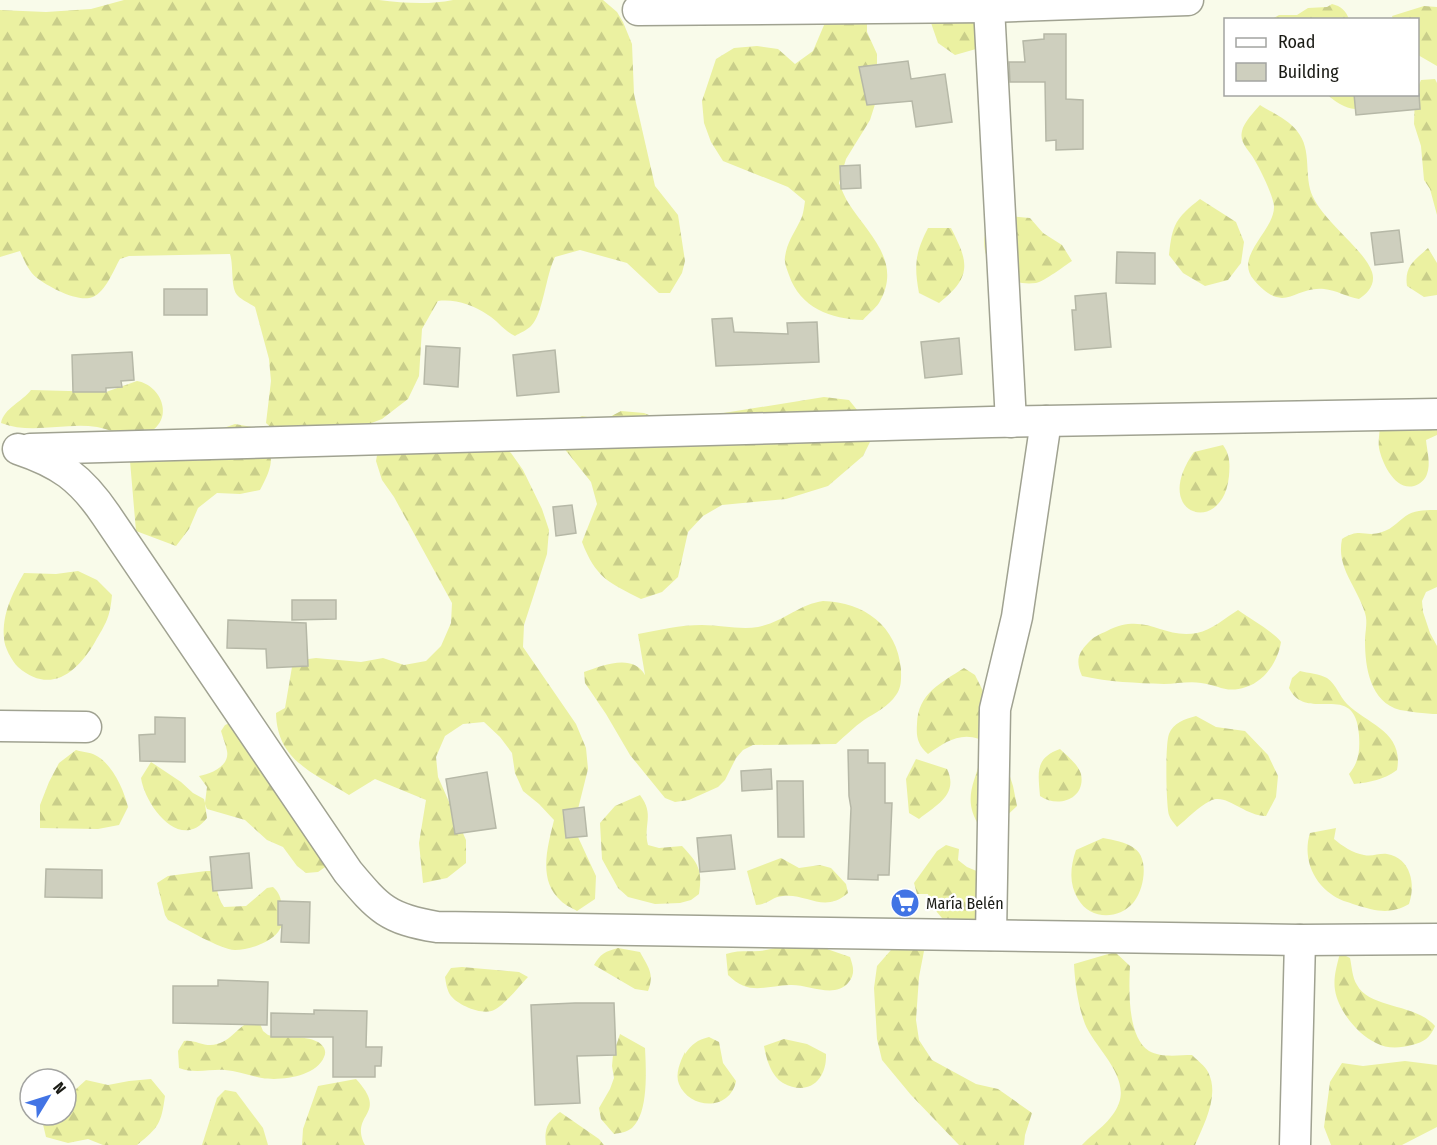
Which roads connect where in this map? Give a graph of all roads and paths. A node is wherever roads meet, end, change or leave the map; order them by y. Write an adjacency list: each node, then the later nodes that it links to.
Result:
1 (1188, 0): 2 (street)
2 (989, 7): 3 (street); 6 (street)
3 (638, 10)
4 (1437, 414): 5 (street)
5 (1046, 421): 6 (street); 10 (street)
6 (1011, 422): 7 (street)
7 (9, 449): 10 (street)
8 (0, 726): 9 (street)
9 (86, 727)
10 (991, 935): 12 (street)
11 (1437, 939): 12 (street)
12 (1300, 940): 13 (street)
13 (1295, 1145)

